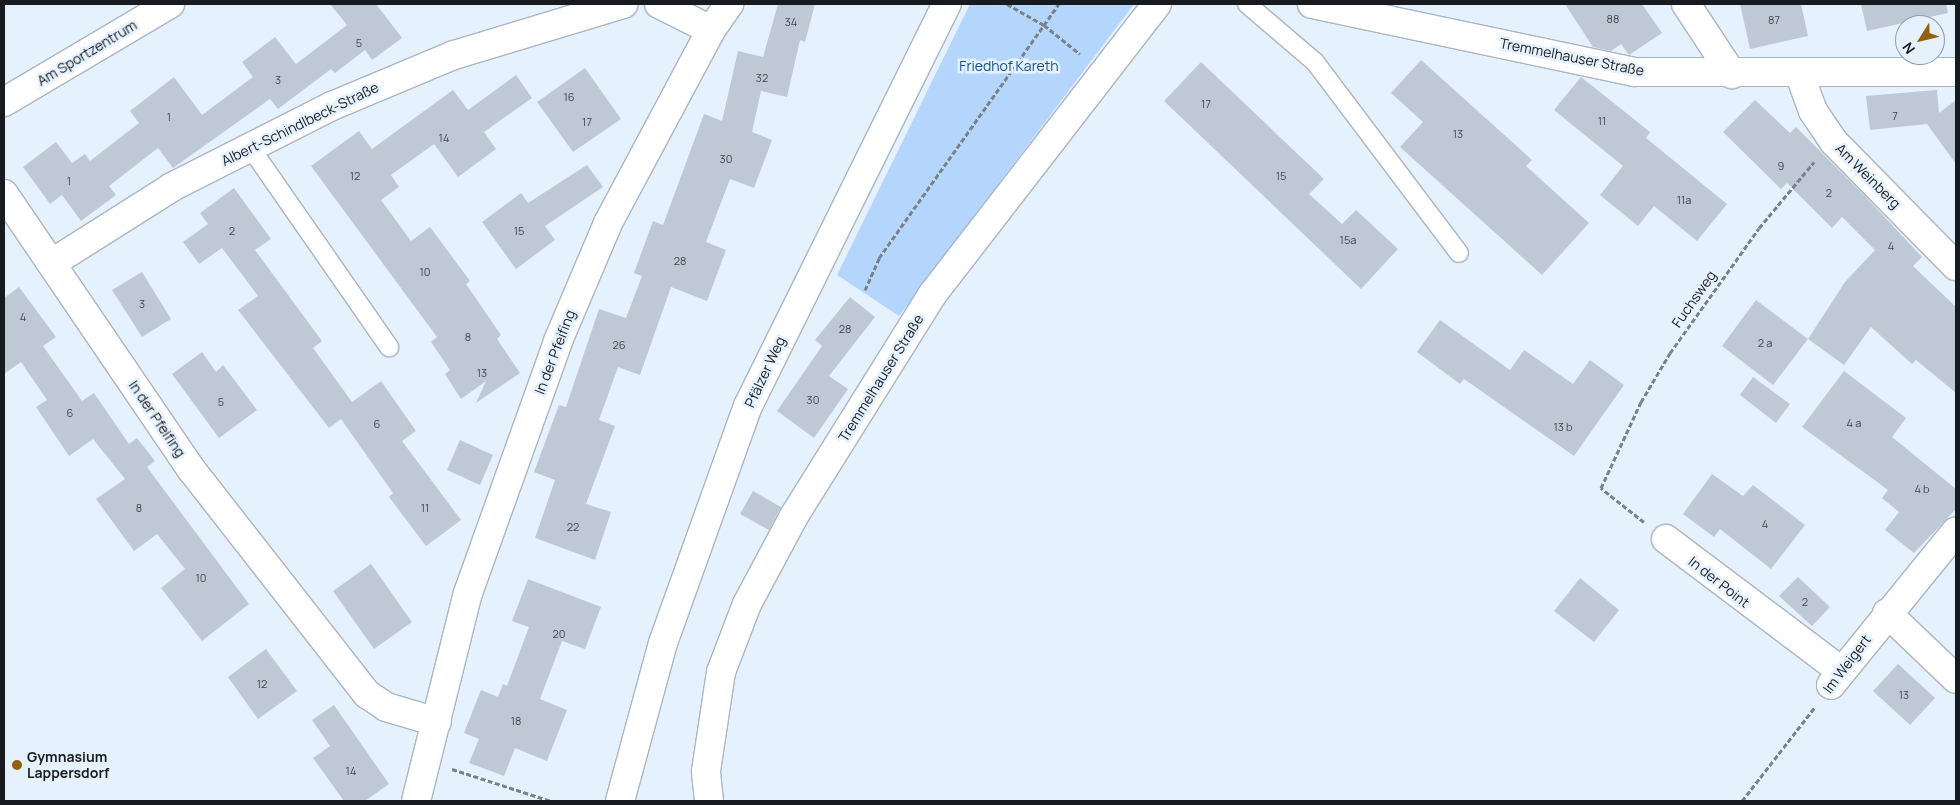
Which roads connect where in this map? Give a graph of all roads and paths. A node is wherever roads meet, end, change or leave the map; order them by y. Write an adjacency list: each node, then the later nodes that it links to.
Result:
1 (170, 4): 18 (street, Am Sportzentrum)
2 (623, 4): 20 (street, Albert-Schindlbeck-Straße)
3 (659, 4): 13 (street)
4 (729, 4): 13 (street, In der Pfeifing)
5 (947, 4): 36 (street, Pfälzer Weg)
6 (1007, 4): 12 (path)
7 (1059, 4): 12 (path)
8 (1157, 4): 37 (street, Tremmelhauser Straße)
9 (1247, 4): 22 (lane)
10 (1312, 4): 16 (street, Tremmelhauser Straße)
11 (1686, 4): 16 (street)
12 (1044, 25): 14 (path); 25 (path)
13 (710, 30): 32 (street, In der Pfeifing)
14 (1080, 54)
15 (1956, 72): 17 (street, Tremmelhauser Straße)
16 (1732, 74): 17 (street, Tremmelhauser Straße)
17 (1799, 74): 19 (street, Am Weinberg)
18 (4, 102)
19 (1834, 142): 24 (street, Am Weinberg); 28 (path, Fuchsweg)
20 (250, 147): 23 (street, Albert-Schindlbeck-Straße); 26 (lane)
21 (4, 194): 23 (street, In der Pfeifing)
22 (1459, 252)
23 (52, 263): 32 (street, In der Pfeifing)
24 (1956, 266)
25 (865, 290)
26 (389, 347)
27 (1956, 531): 29 (street, Im Weigert)
28 (1666, 539): 30 (street, In der Point)
29 (1887, 613): 30 (street, Im Weigert); 31 (street)
30 (1836, 679): 38 (path, Im Weigert)
31 (1956, 679)
32 (437, 722): 33 (street, In der Pfeifing)
33 (428, 762): 34 (street, In der Pfeifing); 35 (path)
34 (416, 801)
35 (551, 801)
36 (620, 801)
37 (709, 801)
38 (1742, 801)

